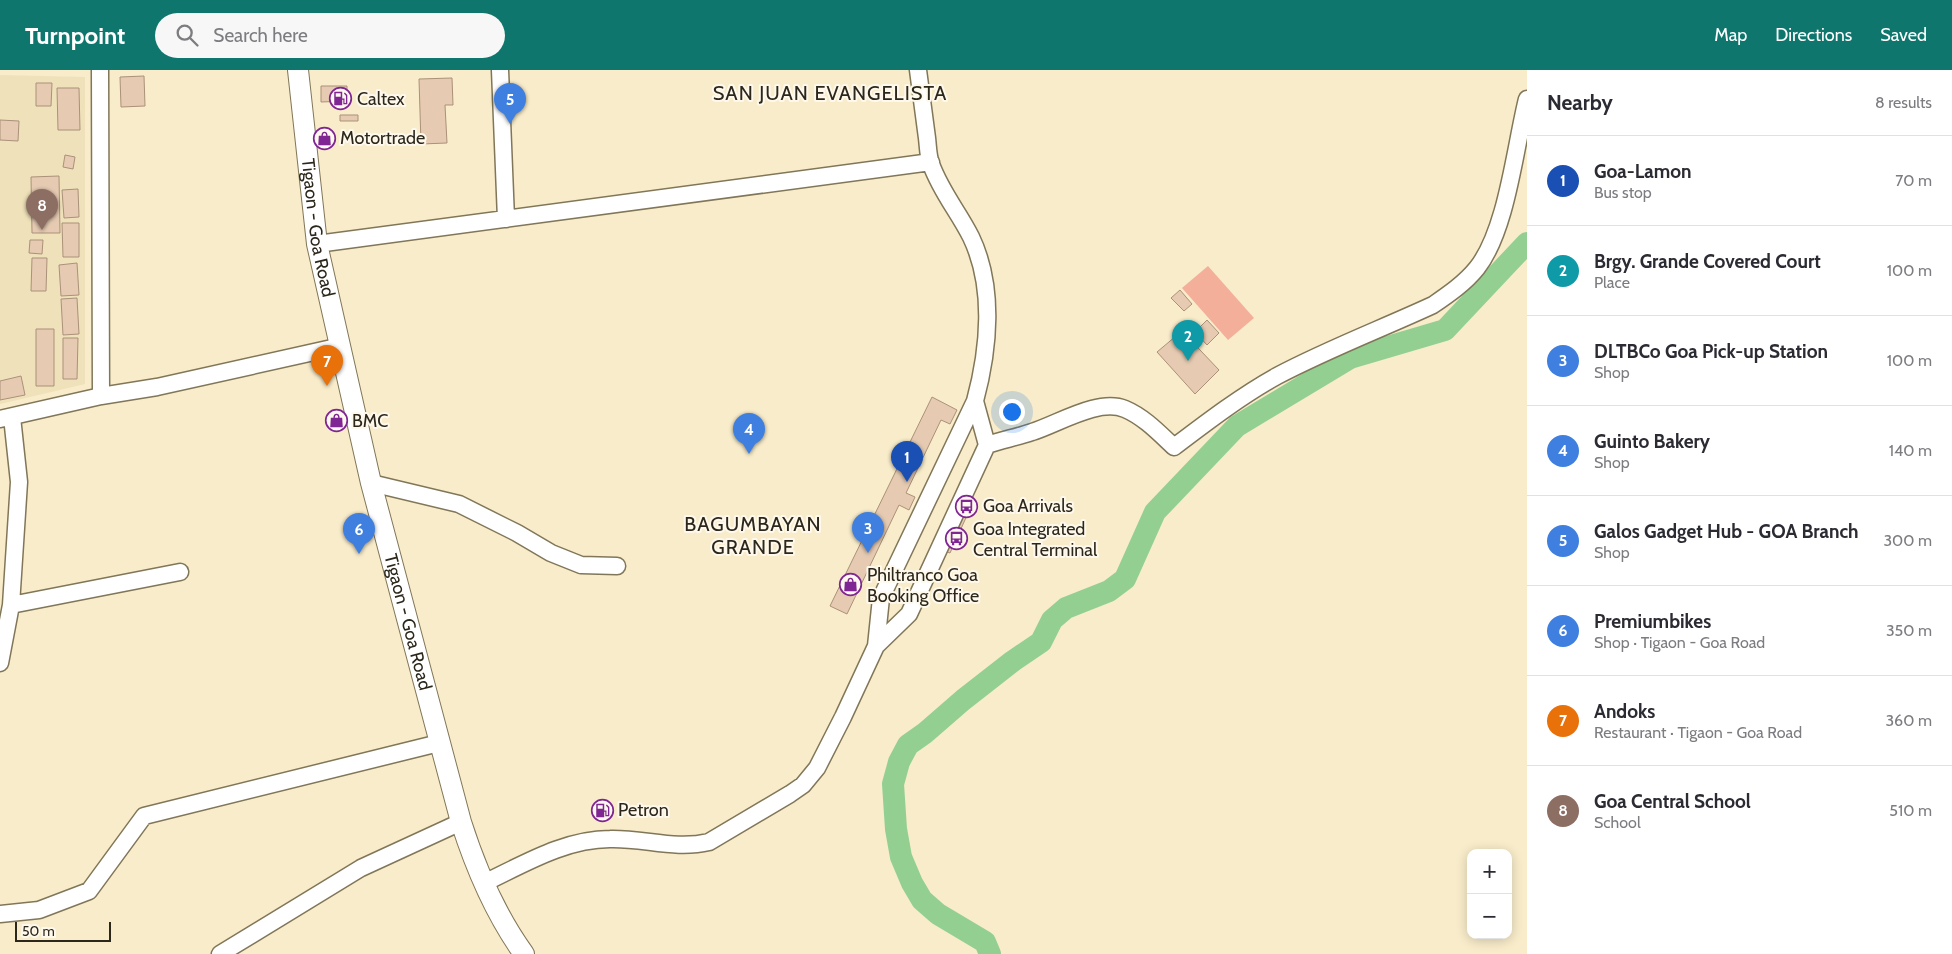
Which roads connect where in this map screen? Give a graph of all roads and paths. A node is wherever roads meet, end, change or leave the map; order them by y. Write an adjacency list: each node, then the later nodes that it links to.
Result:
1 (100, 70): 10 (street)
2 (298, 70): 8 (main road, Tigaon - Goa Road)
3 (500, 70): 7 (street)
4 (918, 70): 6 (street)
5 (1527, 99): 13 (street)
6 (930, 162): 7 (street); 11 (street)
7 (506, 218): 8 (street)
8 (317, 244): 9 (main road, Tigaon - Goa Road)
9 (341, 346): 10 (street); 14 (main road, Tigaon - Goa Road)
10 (101, 396): 12 (street)
11 (975, 401): 13 (street); 19 (street)
12 (6, 418): 17 (street)
13 (987, 445): 19 (street)
14 (371, 483): 15 (street); 21 (main road, Tigaon - Goa Road)
15 (617, 566)
16 (180, 572): 17 (street)
17 (11, 605): 18 (street)
18 (4, 625): 20 (street)
19 (876, 646): 23 (street)
20 (0, 663)
21 (439, 743): 22 (main road, Tigaon - Goa Road); 24 (street)
22 (461, 822): 23 (main road, Tigaon - Goa Road); 25 (street)
23 (484, 883): 26 (main road, Tigaon - Goa Road)
24 (0, 914)
25 (220, 954)
26 (524, 954)

